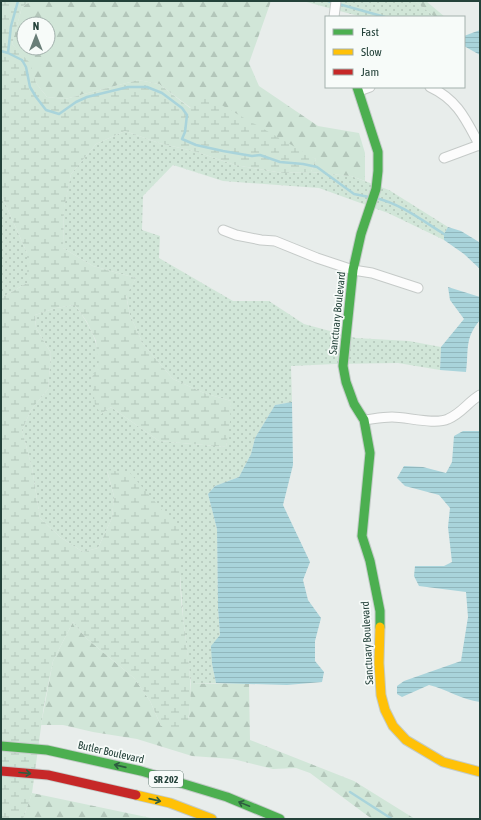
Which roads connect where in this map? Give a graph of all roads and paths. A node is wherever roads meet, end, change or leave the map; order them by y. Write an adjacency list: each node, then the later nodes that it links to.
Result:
1 (336, 1): 2 (street)
2 (334, 16)
3 (432, 88): 5 (street)
4 (358, 89): 8 (main road, Sanctuary Boulevard)
5 (480, 145): 6 (street)
6 (444, 158)
7 (223, 230): 8 (street)
8 (353, 270): 9 (street); 11 (main road, Sanctuary Boulevard)
9 (418, 288)
10 (480, 395): 11 (street)
11 (364, 420): 14 (main road, Sanctuary Boulevard)
12 (1, 746): 16 (main road, Butler Boulevard / SR 202, one-way to 12)
13 (1, 771): 15 (main road, SR 202, one-way to 15)
14 (480, 772)
15 (212, 819)
16 (280, 819)

